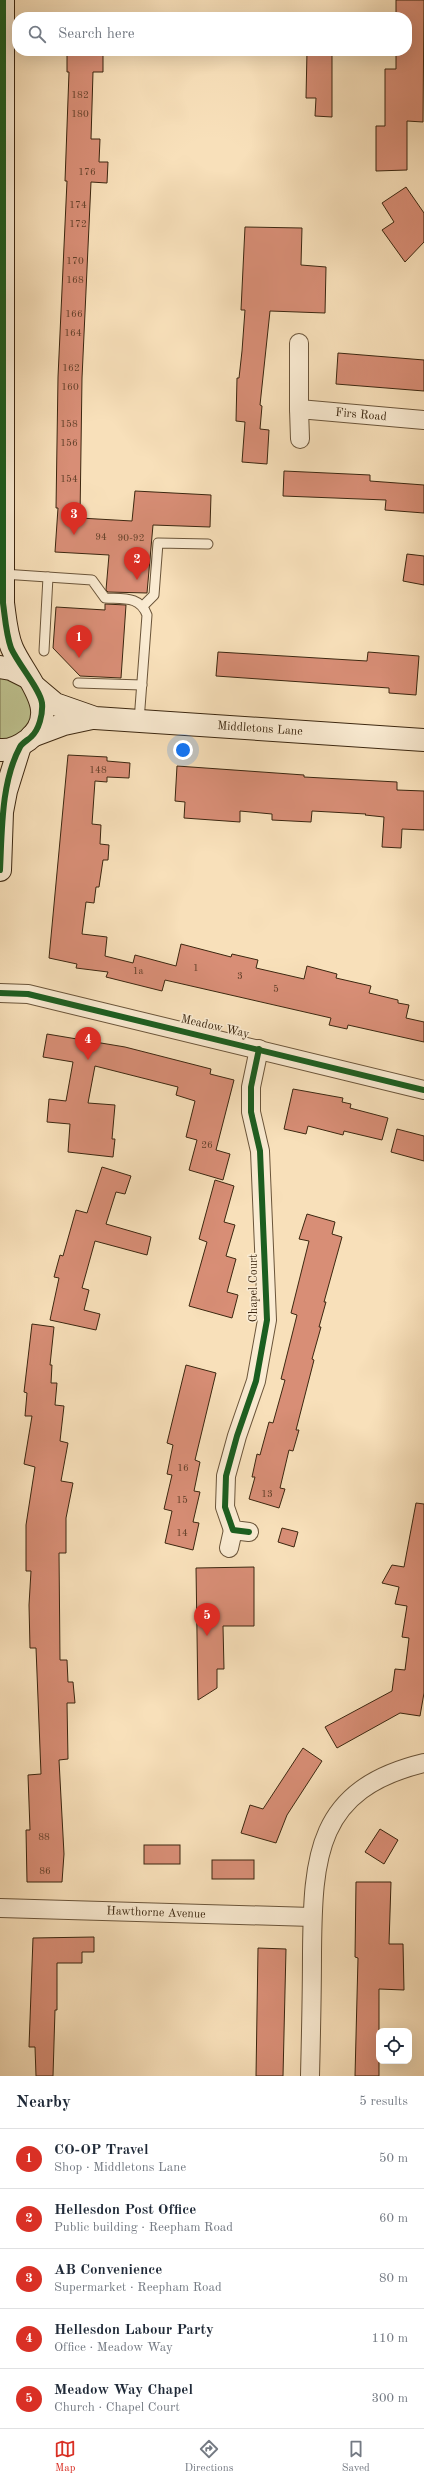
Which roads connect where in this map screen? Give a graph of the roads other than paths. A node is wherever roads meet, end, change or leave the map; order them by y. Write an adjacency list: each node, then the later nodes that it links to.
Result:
1 (3, 0): 7 (street)
2 (299, 343): 3 (street)
3 (299, 409): 4 (street, Firs Road); 5 (street)
4 (424, 420)
5 (300, 439)
6 (208, 544): 9 (lane)
7 (3, 574): 8 (lane); 10 (street)
8 (48, 577): 9 (lane); 11 (lane)
9 (143, 606): 15 (lane)
10 (2, 609): 13 (street)
11 (44, 651)
12 (0, 667): 13 (street)
13 (32, 682): 16 (street, Middletons Lane); 19 (street)
14 (78, 683): 15 (lane)
15 (142, 685): 17 (lane)
16 (95, 718): 17 (street, Middletons Lane); 19 (street, Middletons Lane)
17 (139, 722): 18 (street, Middletons Lane)
18 (424, 740)
19 (17, 744): 20 (street)
20 (1, 807): 21 (street)
21 (0, 870)
22 (0, 993): 23 (street, Meadow Way)
23 (259, 1049): 24 (street, Meadow Way); 25 (street, Chapel Court)
24 (424, 1090)
25 (229, 1548)
26 (424, 1764): 28 (street)
27 (0, 1908): 28 (street, Hawthorne Avenue)
28 (312, 1917): 29 (street)
29 (310, 2076)

